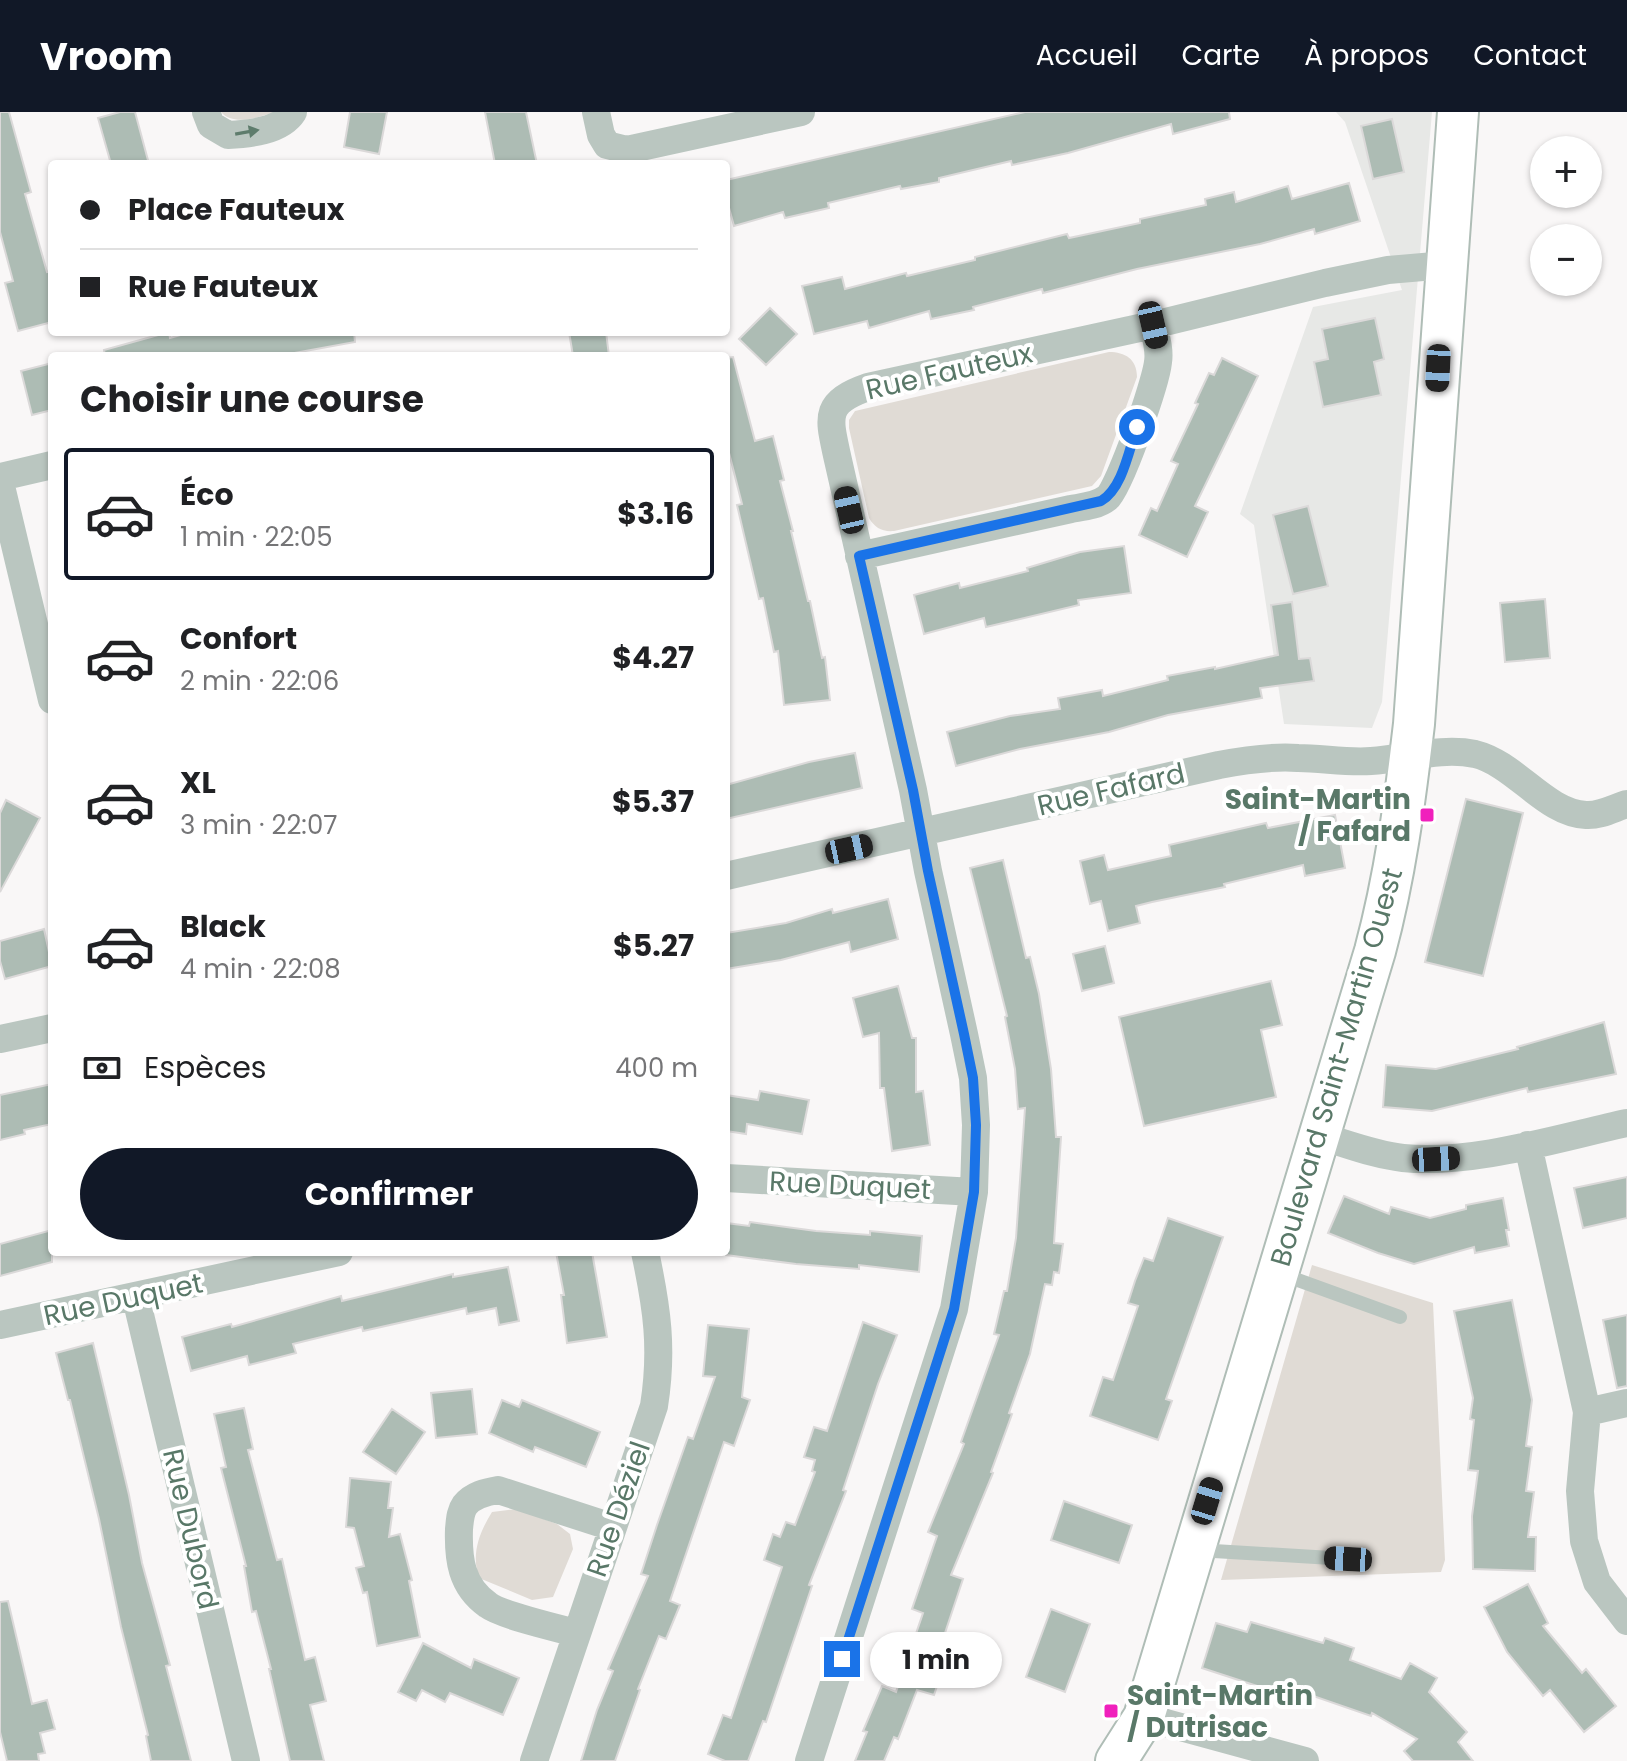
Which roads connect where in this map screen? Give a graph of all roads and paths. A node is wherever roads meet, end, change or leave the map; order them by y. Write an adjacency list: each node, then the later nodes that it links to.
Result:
1 (206, 112): 2 (street, one-way to 2)
2 (293, 112)
3 (596, 112): 4 (street)
4 (801, 112)
5 (1458, 112): 6 (main road, Boulevard Saint-Martin Ouest)
6 (1446, 265): 7 (street, Rue Fauteux); 12 (main road, Boulevard Saint-Martin Ouest)
7 (1153, 325): 10 (street); 10 (street, Rue Fauteux)
8 (48, 466): 9 (street)
9 (0, 479): 11 (street)
10 (859, 556): 14 (street, Rue Fauteux)
11 (48, 683)
12 (1410, 756): 13 (street, Rue Fafard); 14 (street, Rue Fafard); 19 (main road, Boulevard Saint-Martin Ouest)
13 (1627, 804)
14 (921, 833): 15 (street, Rue Fafard); 22 (street, Rue Fauteux)
15 (730, 875)
16 (48, 1029): 17 (street)
17 (0, 1039)
18 (1627, 1123): 20 (street)
19 (1320, 1136): 20 (street); 25 (main road, Boulevard Saint-Martin Ouest)
20 (1528, 1145): 30 (street)
21 (730, 1178): 22 (street, Rue Duquet)
22 (974, 1192): 40 (street, Rue Fauteux)
23 (321, 1256): 26 (street, Rue Duquet)
24 (646, 1256): 31 (street, Rue Déziel)
25 (1277, 1272): 27 (lane); 32 (main road, Boulevard Saint-Martin Ouest)
26 (136, 1298): 28 (street, Rue Duquet); 38 (street, Rue Dubord)
27 (1400, 1317)
28 (0, 1325)
29 (1627, 1403): 30 (street)
30 (1587, 1412): 34 (street)
31 (612, 1527): 35 (street, Rue Déziel); 35 (street)
32 (1193, 1550): 33 (lane); 36 (main road, Boulevard Saint-Martin Ouest)
33 (1348, 1559)
34 (1627, 1621)
35 (576, 1633): 39 (street, Rue Déziel)
36 (1144, 1717): 37 (street); 41 (main road, Boulevard Saint-Martin Ouest); 42 (main road, Boulevard Saint-Martin Ouest)
37 (1250, 1754): 43 (street)
38 (246, 1761)
39 (534, 1761)
40 (809, 1761)
41 (1116, 1761)
42 (1145, 1761)
43 (1305, 1761)

